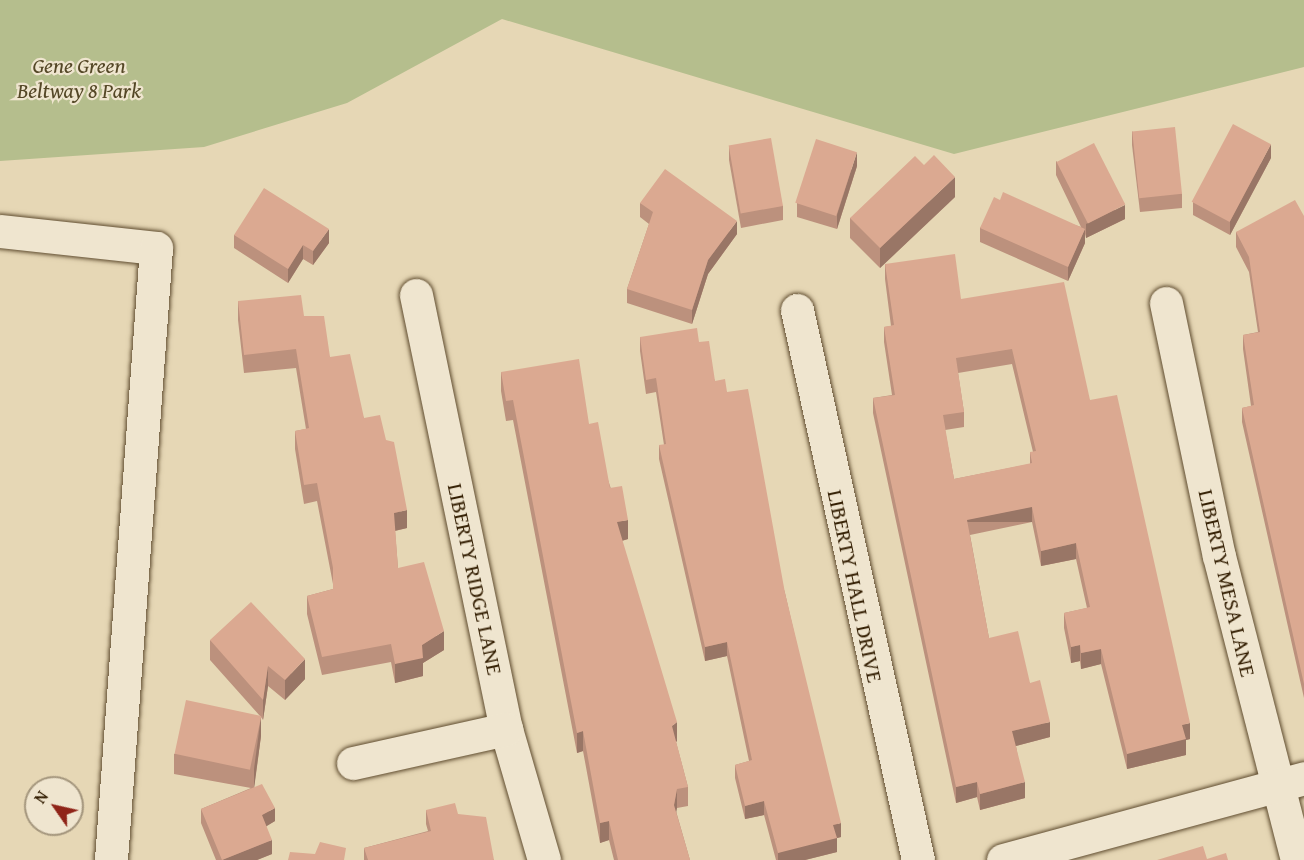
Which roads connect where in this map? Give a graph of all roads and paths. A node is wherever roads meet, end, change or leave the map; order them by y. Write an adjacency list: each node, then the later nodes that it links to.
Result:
1 (0, 231): 8 (street)
2 (416, 295): 5 (street, LIBERTY RIDGE LANE)
3 (1166, 303): 7 (street, LIBERTY MESA LANE)
4 (797, 310): 10 (street, LIBERTY HALL DRIVE)
5 (506, 729): 6 (street); 9 (street, LIBERTY RIDGE LANE)
6 (353, 763)
7 (1289, 782): 11 (street); 12 (street, LIBERTY MESA LANE)
8 (111, 860)
9 (544, 860)
10 (918, 860)
11 (1003, 860)
12 (1297, 860)

